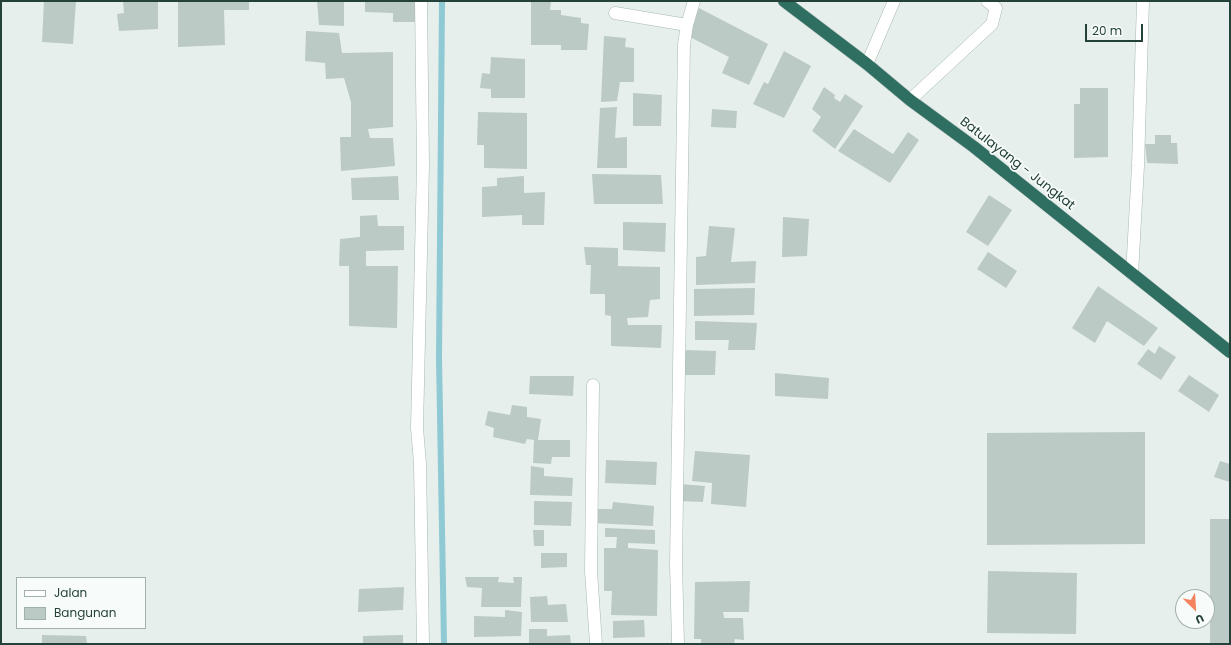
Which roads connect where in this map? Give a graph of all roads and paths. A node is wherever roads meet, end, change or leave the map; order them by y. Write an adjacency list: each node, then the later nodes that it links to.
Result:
1 (421, 1): 14 (street)
2 (694, 1): 8 (street)
3 (784, 1): 9 (highway, Batulayang - Jungkat)
4 (894, 1): 9 (street)
5 (987, 1): 10 (street)
6 (1144, 1): 11 (street)
7 (614, 13): 8 (street)
8 (687, 25): 16 (street)
9 (867, 64): 10 (highway, Batulayang - Jungkat)
10 (910, 100): 11 (highway, Batulayang - Jungkat)
11 (1132, 274): 12 (highway, Batulayang - Jungkat)
12 (1230, 352)
13 (593, 384): 15 (street)
14 (423, 644)
15 (596, 644)
16 (678, 644)

